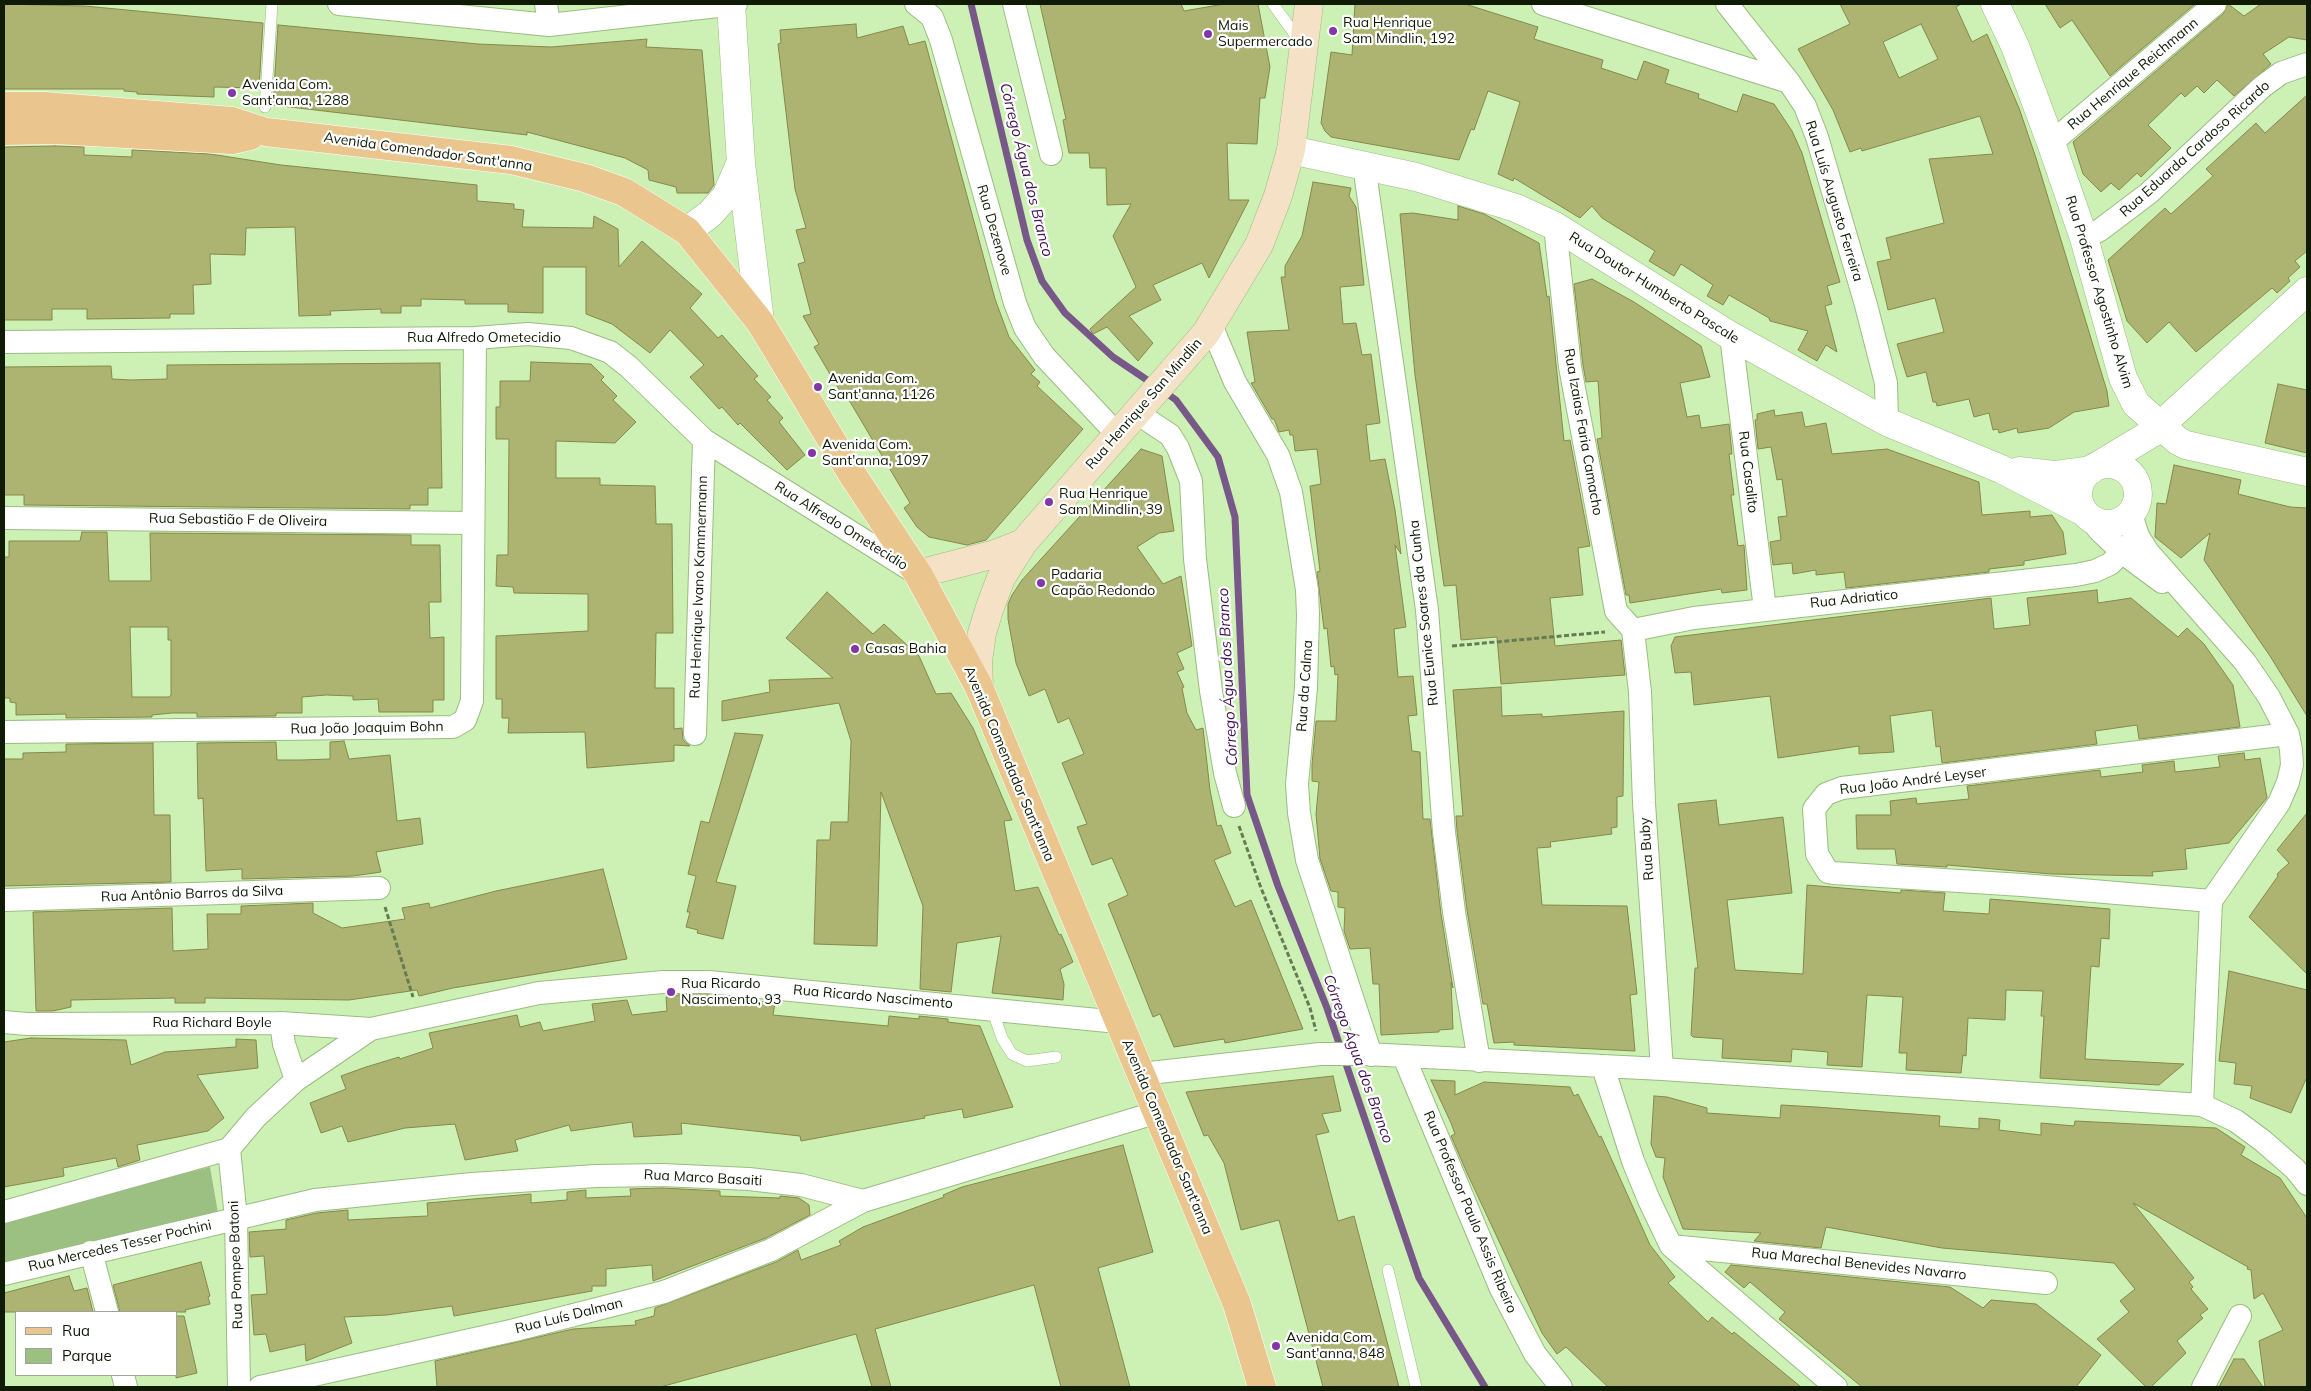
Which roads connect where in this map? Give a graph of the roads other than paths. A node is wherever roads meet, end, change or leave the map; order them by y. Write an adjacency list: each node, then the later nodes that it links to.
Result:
1 (272, 4): 18 (lane)
2 (339, 4): 13 (street)
3 (731, 4): 4 (street); 13 (street); 23 (street)
4 (736, 4)
5 (916, 4): 37 (street, Rua Dezenove)
6 (1014, 4): 22 (street)
7 (1273, 4): 14 (lane)
8 (1309, 4): 14 (main road, Rua Henrique San Mindlin)
9 (1543, 4): 16 (street)
10 (1727, 4): 16 (street, Rua Luís Augusto Ferreira)
11 (1995, 4): 20 (street, Rua Professor Agostinho Alvim)
12 (2215, 4): 20 (street, Rua Henrique Reichmann)
13 (547, 15)
14 (1303, 47): 21 (main road, Rua Henrique San Mindlin)
15 (2307, 64): 27 (street, Rua Eduarda Cardoso Ricardo)
16 (1789, 82): 35 (street, Rua Luís Augusto Ferreira)
17 (4, 106): 18 (main road, Avenida Comendador Sant'anna)
18 (265, 120): 19 (main road, Avenida Comendador Sant'anna); 26 (main road, Avenida Comendador Sant'anna)
19 (4, 131)
20 (2051, 143): 27 (street, Rua Professor Agostinho Alvim)
21 (1291, 150): 24 (street, Rua Doutor Humberto Pascale); 30 (main road, Rua Henrique San Mindlin)
22 (1051, 154)
23 (741, 163): 26 (street); 29 (street)
24 (1364, 165): 25 (street, Rua Doutor Humberto Pascale); 70 (street, Rua Eunice Soares da Cunha)
25 (1555, 226): 31 (street, Rua Doutor Humberto Pascale); 52 (street, Rua Izaias Faria Camacho)
26 (686, 231): 29 (main road, Avenida Comendador Sant'anna)
27 (2084, 238): 36 (street, Rua Professor Agostinho Alvim)
28 (2307, 291): 36 (street)
29 (760, 322): 48 (main road, Avenida Comendador Sant'anna)
30 (1209, 329): 34 (main road, Rua Henrique San Mindlin); 67 (street, Rua da Calma)
31 (1731, 336): 35 (street, Rua Doutor Humberto Pascale); 50 (street, Rua Casalito)
32 (475, 338): 33 (street, Rua Alfredo Ometecidio); 38 (street, Rua Alfredo Ometecidio); 45 (street, Rua João Joaquim Bohn)
33 (4, 342)
34 (1141, 409): 37 (main road, Rua Henrique San Mindlin); 57 (street)
35 (1886, 422): 40 (street, Rua Doutor Humberto Pascale)
36 (2156, 429): 39 (street); 41 (street, Rua Professor Agostinho Alvim); 42 (street)
37 (1117, 434): 46 (main road, Rua Henrique San Mindlin)
38 (704, 440): 48 (street, Rua Alfredo Ometecidio); 55 (street, Rua Henrique Ivano Kammermann)
39 (2095, 467): 40 (street, Rua Doutor Humberto Pascale); 42 (street); 44 (street)
40 (2001, 469): 44 (street, Rua Doutor Humberto Pascale)
41 (2307, 472)
42 (2135, 514): 44 (street); 47 (street, Rua Adriatico); 51 (street, Rua Doutor Humberto Pascale)
43 (4, 518): 45 (street, Rua Sebastião F de Oliveira)
44 (2091, 520): 47 (street, Rua Doutor Humberto Pascale); 49 (street)
45 (473, 523): 54 (street, Rua João Joaquim Bohn)
46 (1023, 543): 48 (main road); 53 (main road, Rua Henrique San Mindlin)
47 (2123, 553): 49 (street, Rua Adriatico); 51 (street, Rua Doutor Humberto Pascale)
48 (918, 574): 53 (main road, Avenida Comendador Sant'anna)
49 (2076, 575): 50 (street, Rua Adriatico)
50 (1765, 609): 52 (street, Rua Adriatico)
51 (2203, 613): 56 (street, Rua Doutor Humberto Pascale)
52 (1633, 630): 72 (street, Rua Buby)
53 (979, 686): 64 (main road, Avenida Comendador Sant'anna)
54 (4, 732)
55 (695, 734)
56 (2288, 734): 60 (street, Rua Doutor Humberto Pascale); 60 (street, Rua João André Leyser)
57 (1234, 806)
58 (379, 888): 59 (street, Rua Antônio Barros da Silva)
59 (4, 900)
60 (2211, 901): 75 (street)
61 (992, 1008): 62 (street, Rua Ricardo Nascimento); 64 (street, Rua Ricardo Nascimento); 68 (lane)
62 (419, 1017): 66 (street, Rua Richard Boyle)
63 (4, 1022): 65 (street, Rua Richard Boyle)
64 (1118, 1022): 73 (main road, Avenida Comendador Sant'anna)
65 (281, 1023): 66 (street, Rua Richard Boyle); 74 (street)
66 (372, 1029): 74 (street)
67 (1368, 1055): 69 (street); 73 (street)
68 (1056, 1057)
69 (1404, 1057): 70 (street); 93 (street, Rua Professor Paulo Assis Ribeiro)
70 (1478, 1061): 71 (street)
71 (1603, 1067): 72 (street); 82 (street)
72 (1662, 1068): 75 (street)
73 (1141, 1074): 76 (main road, Avenida Comendador Sant'anna)
74 (296, 1080): 77 (street)
75 (2202, 1105): 78 (street)
76 (1158, 1112): 79 (street); 91 (main road, Avenida Comendador Sant'anna)
77 (229, 1149): 80 (street); 81 (street, Rua Pompeo Batoni)
78 (2307, 1184)
79 (863, 1201): 81 (street, Rua Marco Basaiti); 90 (street, Rua Luís Dalman)
80 (4, 1212)
81 (236, 1218): 83 (street, Rua Mercedes Tesser Pochini); 89 (street, Rua Pompeo Batoni)
82 (1671, 1246): 86 (street, Rua Marechal Benevides Navarro); 94 (street)
83 (91, 1252): 85 (street, Rua Mercedes Tesser Pochini); 87 (street)
84 (1388, 1270): 92 (lane)
85 (4, 1274)
86 (2046, 1283)
87 (106, 1311)
88 (2240, 1316): 95 (street)
89 (239, 1387)
90 (260, 1387)
91 (1262, 1387)
92 (1416, 1387)
93 (1561, 1387)
94 (1836, 1387)
95 (2203, 1387)

